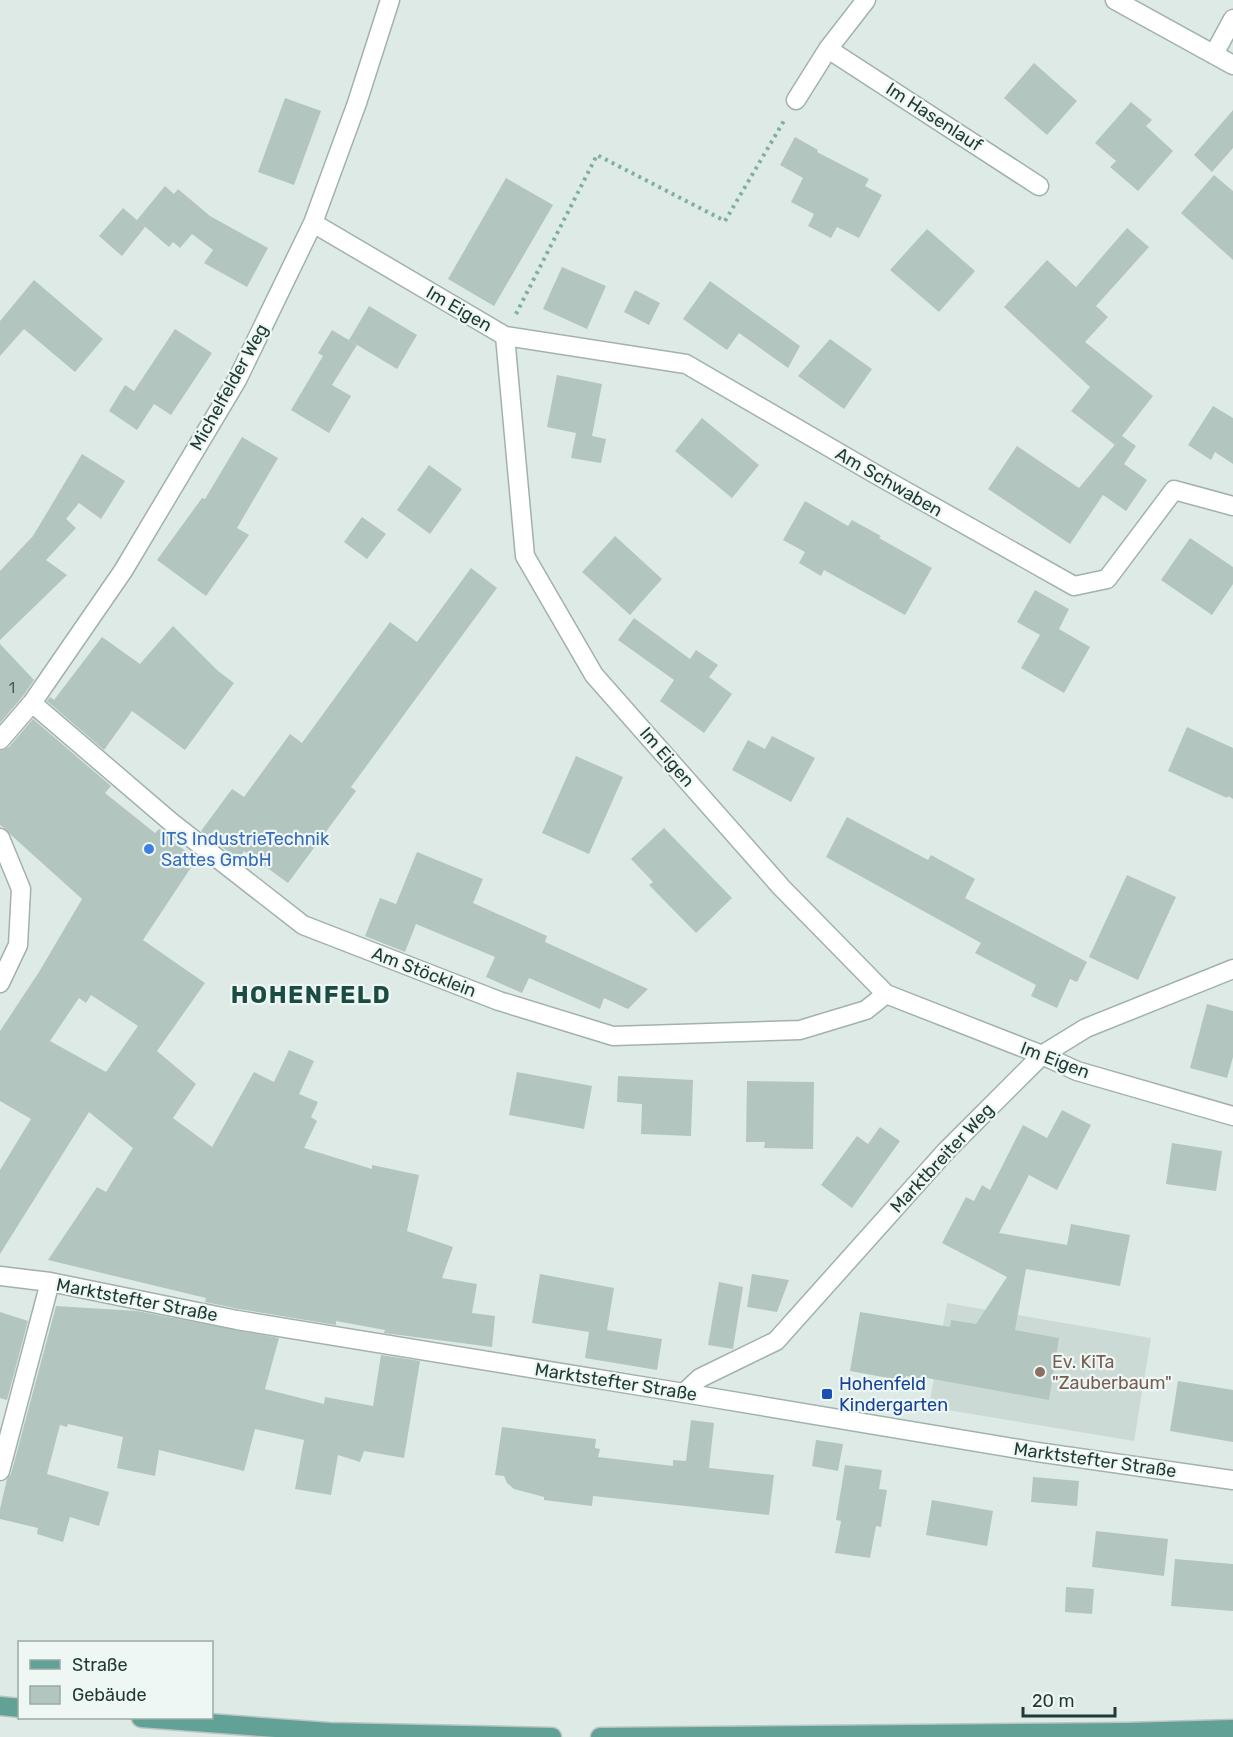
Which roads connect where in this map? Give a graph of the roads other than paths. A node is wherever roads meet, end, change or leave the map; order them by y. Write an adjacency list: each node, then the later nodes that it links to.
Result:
1 (390, 0): 10 (street, Michelfelder Weg)
2 (866, 0): 5 (street)
3 (1115, 0): 6 (street)
4 (1233, 19): 6 (street)
5 (828, 49): 8 (street); 9 (street, Im Hasenlauf)
6 (1214, 54): 7 (street)
7 (1233, 65)
8 (796, 100)
9 (1039, 186)
10 (313, 223): 11 (street, Im Eigen); 13 (street, Michelfelder Weg)
11 (505, 336): 12 (street, Am Schwaben); 18 (street, Im Eigen)
12 (1233, 506)
13 (32, 703): 14 (street, Michelfelder Weg); 18 (street, Am Stöcklein)
14 (0, 740)
15 (0, 837): 17 (street)
16 (1233, 969): 19 (street, Marktbreiter Weg)
17 (0, 982)
18 (886, 994): 19 (street, Im Eigen)
19 (1042, 1055): 20 (street, Im Eigen); 23 (street, Marktbreiter Weg)
20 (1233, 1116)
21 (0, 1276): 22 (street, Marktstefter Straße)
22 (50, 1282): 23 (street, Marktstefter Straße); 24 (street)
23 (684, 1393): 25 (street, Marktstefter Straße)
24 (0, 1471)
25 (1233, 1480)
26 (0, 1706): 27 (main road)
27 (18, 1708)
28 (154, 1719): 30 (main road)
29 (1233, 1730): 31 (main road)
30 (552, 1737)
31 (600, 1737)

